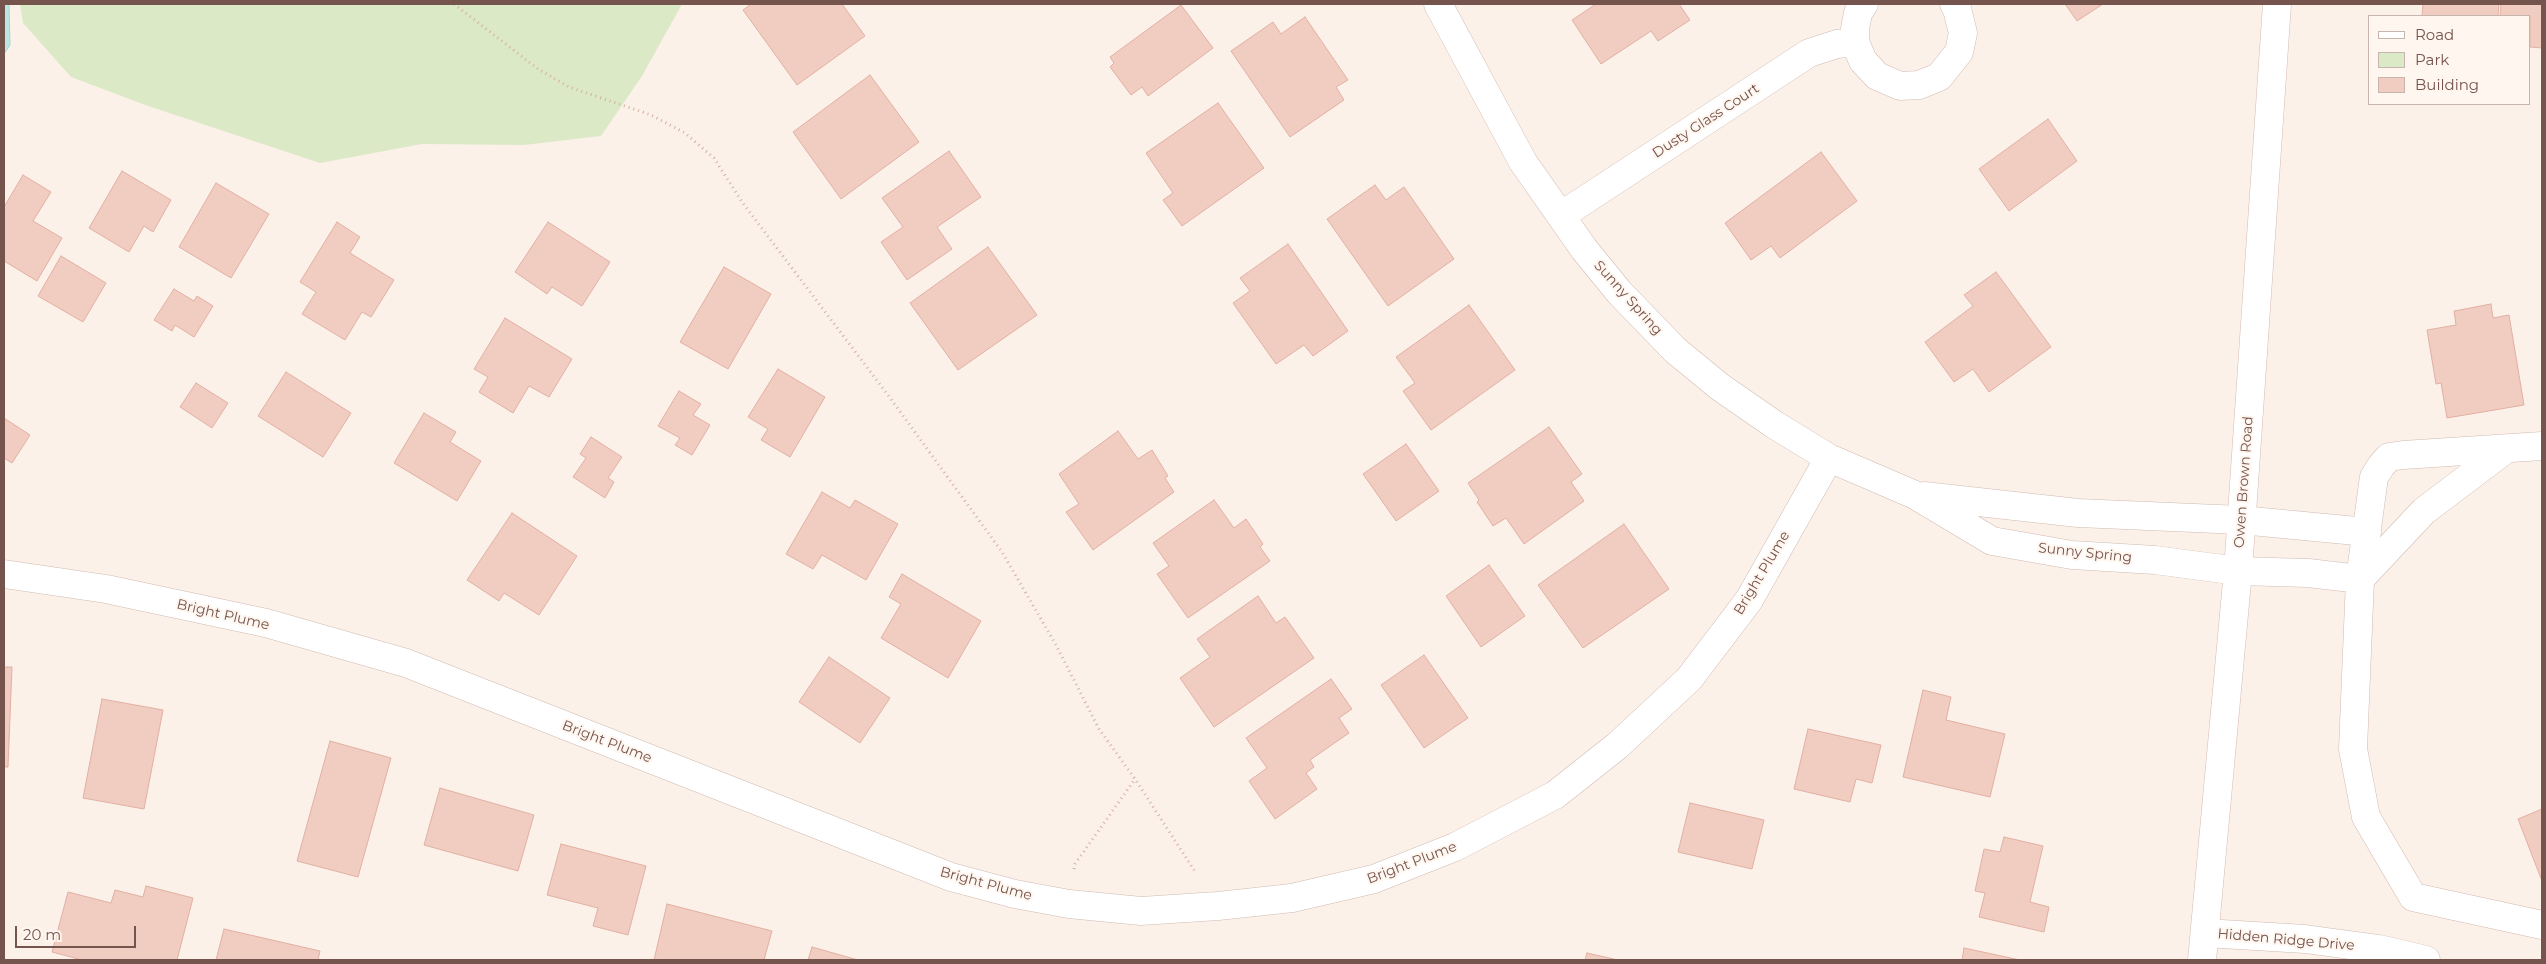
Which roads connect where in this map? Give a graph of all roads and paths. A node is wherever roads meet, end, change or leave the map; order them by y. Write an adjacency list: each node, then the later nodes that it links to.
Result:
1 (454, 4): 17 (path)
2 (1438, 4): 7 (street, Sunny Spring)
3 (1864, 4): 6 (street)
4 (1954, 4): 6 (street)
5 (2277, 4): 12 (street, Owen Brown Road)
6 (1855, 42): 7 (street, Dusty Glass Court)
7 (1562, 215): 10 (street, Sunny Spring)
8 (2542, 446): 9 (street)
9 (2506, 449): 13 (street); 16 (street)
10 (1829, 458): 11 (street, Sunny Spring); 19 (street, Bright Plume)
11 (1915, 495): 12 (street, Sunny Spring); 14 (street, Sunny Spring)
12 (2241, 520): 13 (street, Sunny Spring); 14 (street, Owen Brown Road)
13 (2367, 532): 16 (street)
14 (2238, 571): 16 (street, Sunny Spring); 21 (street, Owen Brown Road)
15 (4, 574): 18 (street, Bright Plume)
16 (2360, 579): 20 (street)
17 (1135, 779): 18 (path); 19 (path)
18 (1069, 904): 19 (street, Bright Plume)
19 (1218, 906)
20 (2542, 925)
21 (2205, 932): 22 (street, Owen Brown Road); 23 (street, Hidden Ridge Drive)
22 (2202, 960)
23 (2426, 960)

